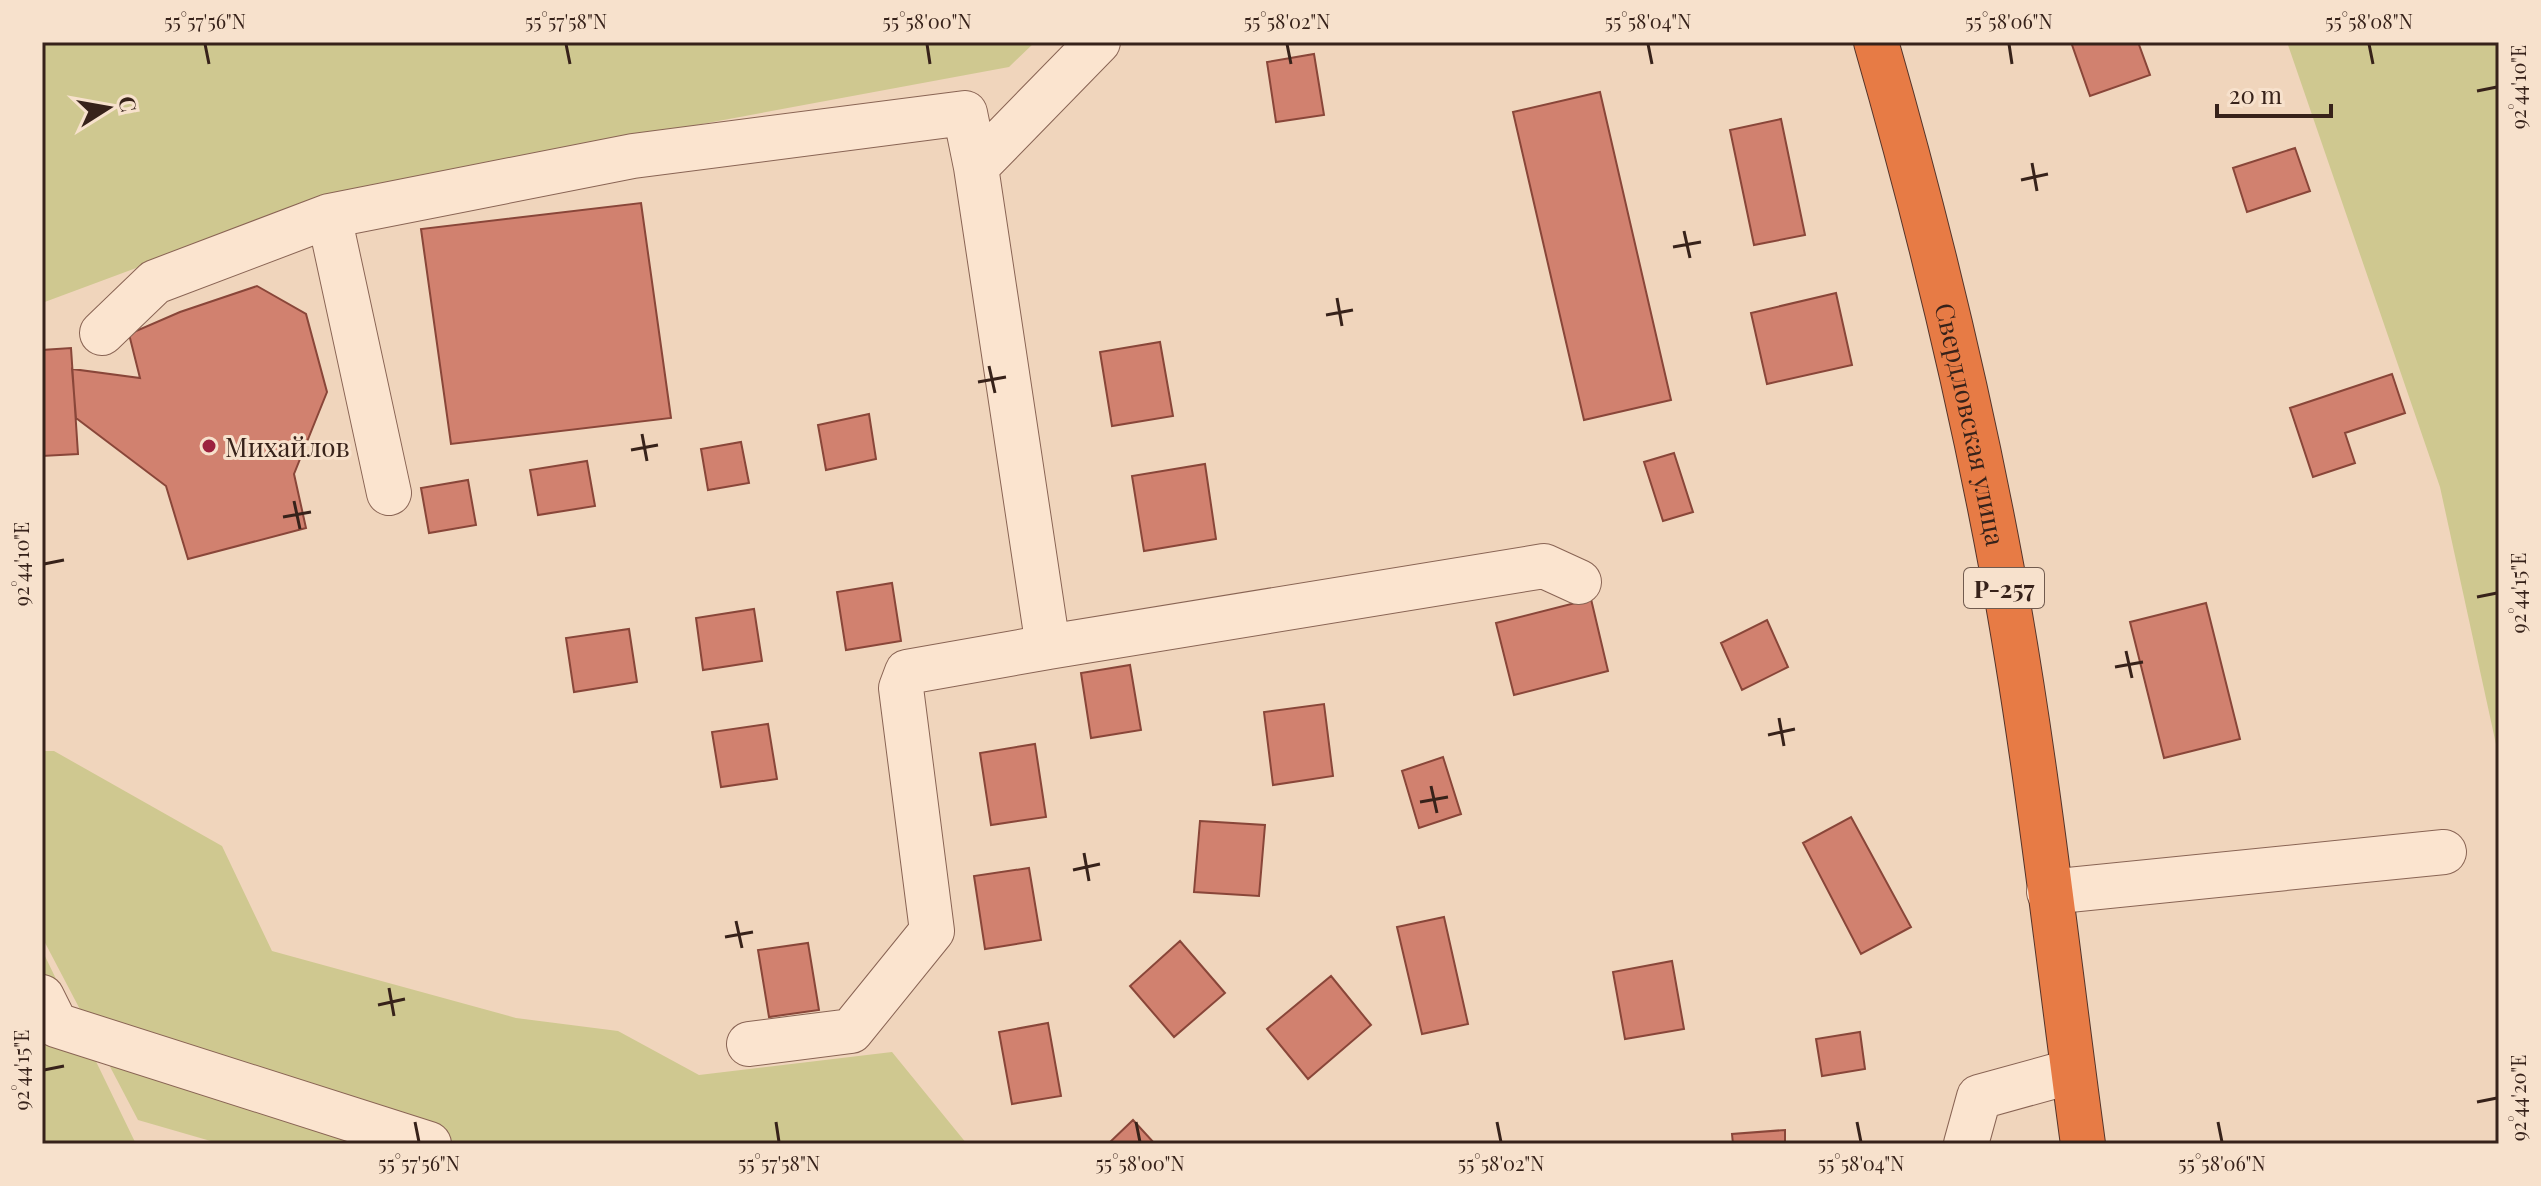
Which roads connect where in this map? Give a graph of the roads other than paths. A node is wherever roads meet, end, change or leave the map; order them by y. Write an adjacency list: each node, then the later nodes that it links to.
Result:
1 (1098, 42): 3 (street)
2 (1876, 42): 10 (highway, Свердловская улица / Р-257)
3 (976, 167): 4 (street); 8 (street)
4 (329, 216): 5 (street); 6 (street)
5 (102, 333)
6 (389, 493)
7 (1579, 582): 8 (street)
8 (1048, 647): 12 (street)
9 (2444, 852): 10 (street)
10 (2049, 892): 13 (highway, Свердловская улица / Р-257)
11 (42, 997): 14 (street)
12 (749, 1044)
13 (2073, 1071): 15 (street); 16 (highway, Свердловская улица / Р-257)
14 (429, 1144)
15 (1966, 1144)
16 (2083, 1144)

